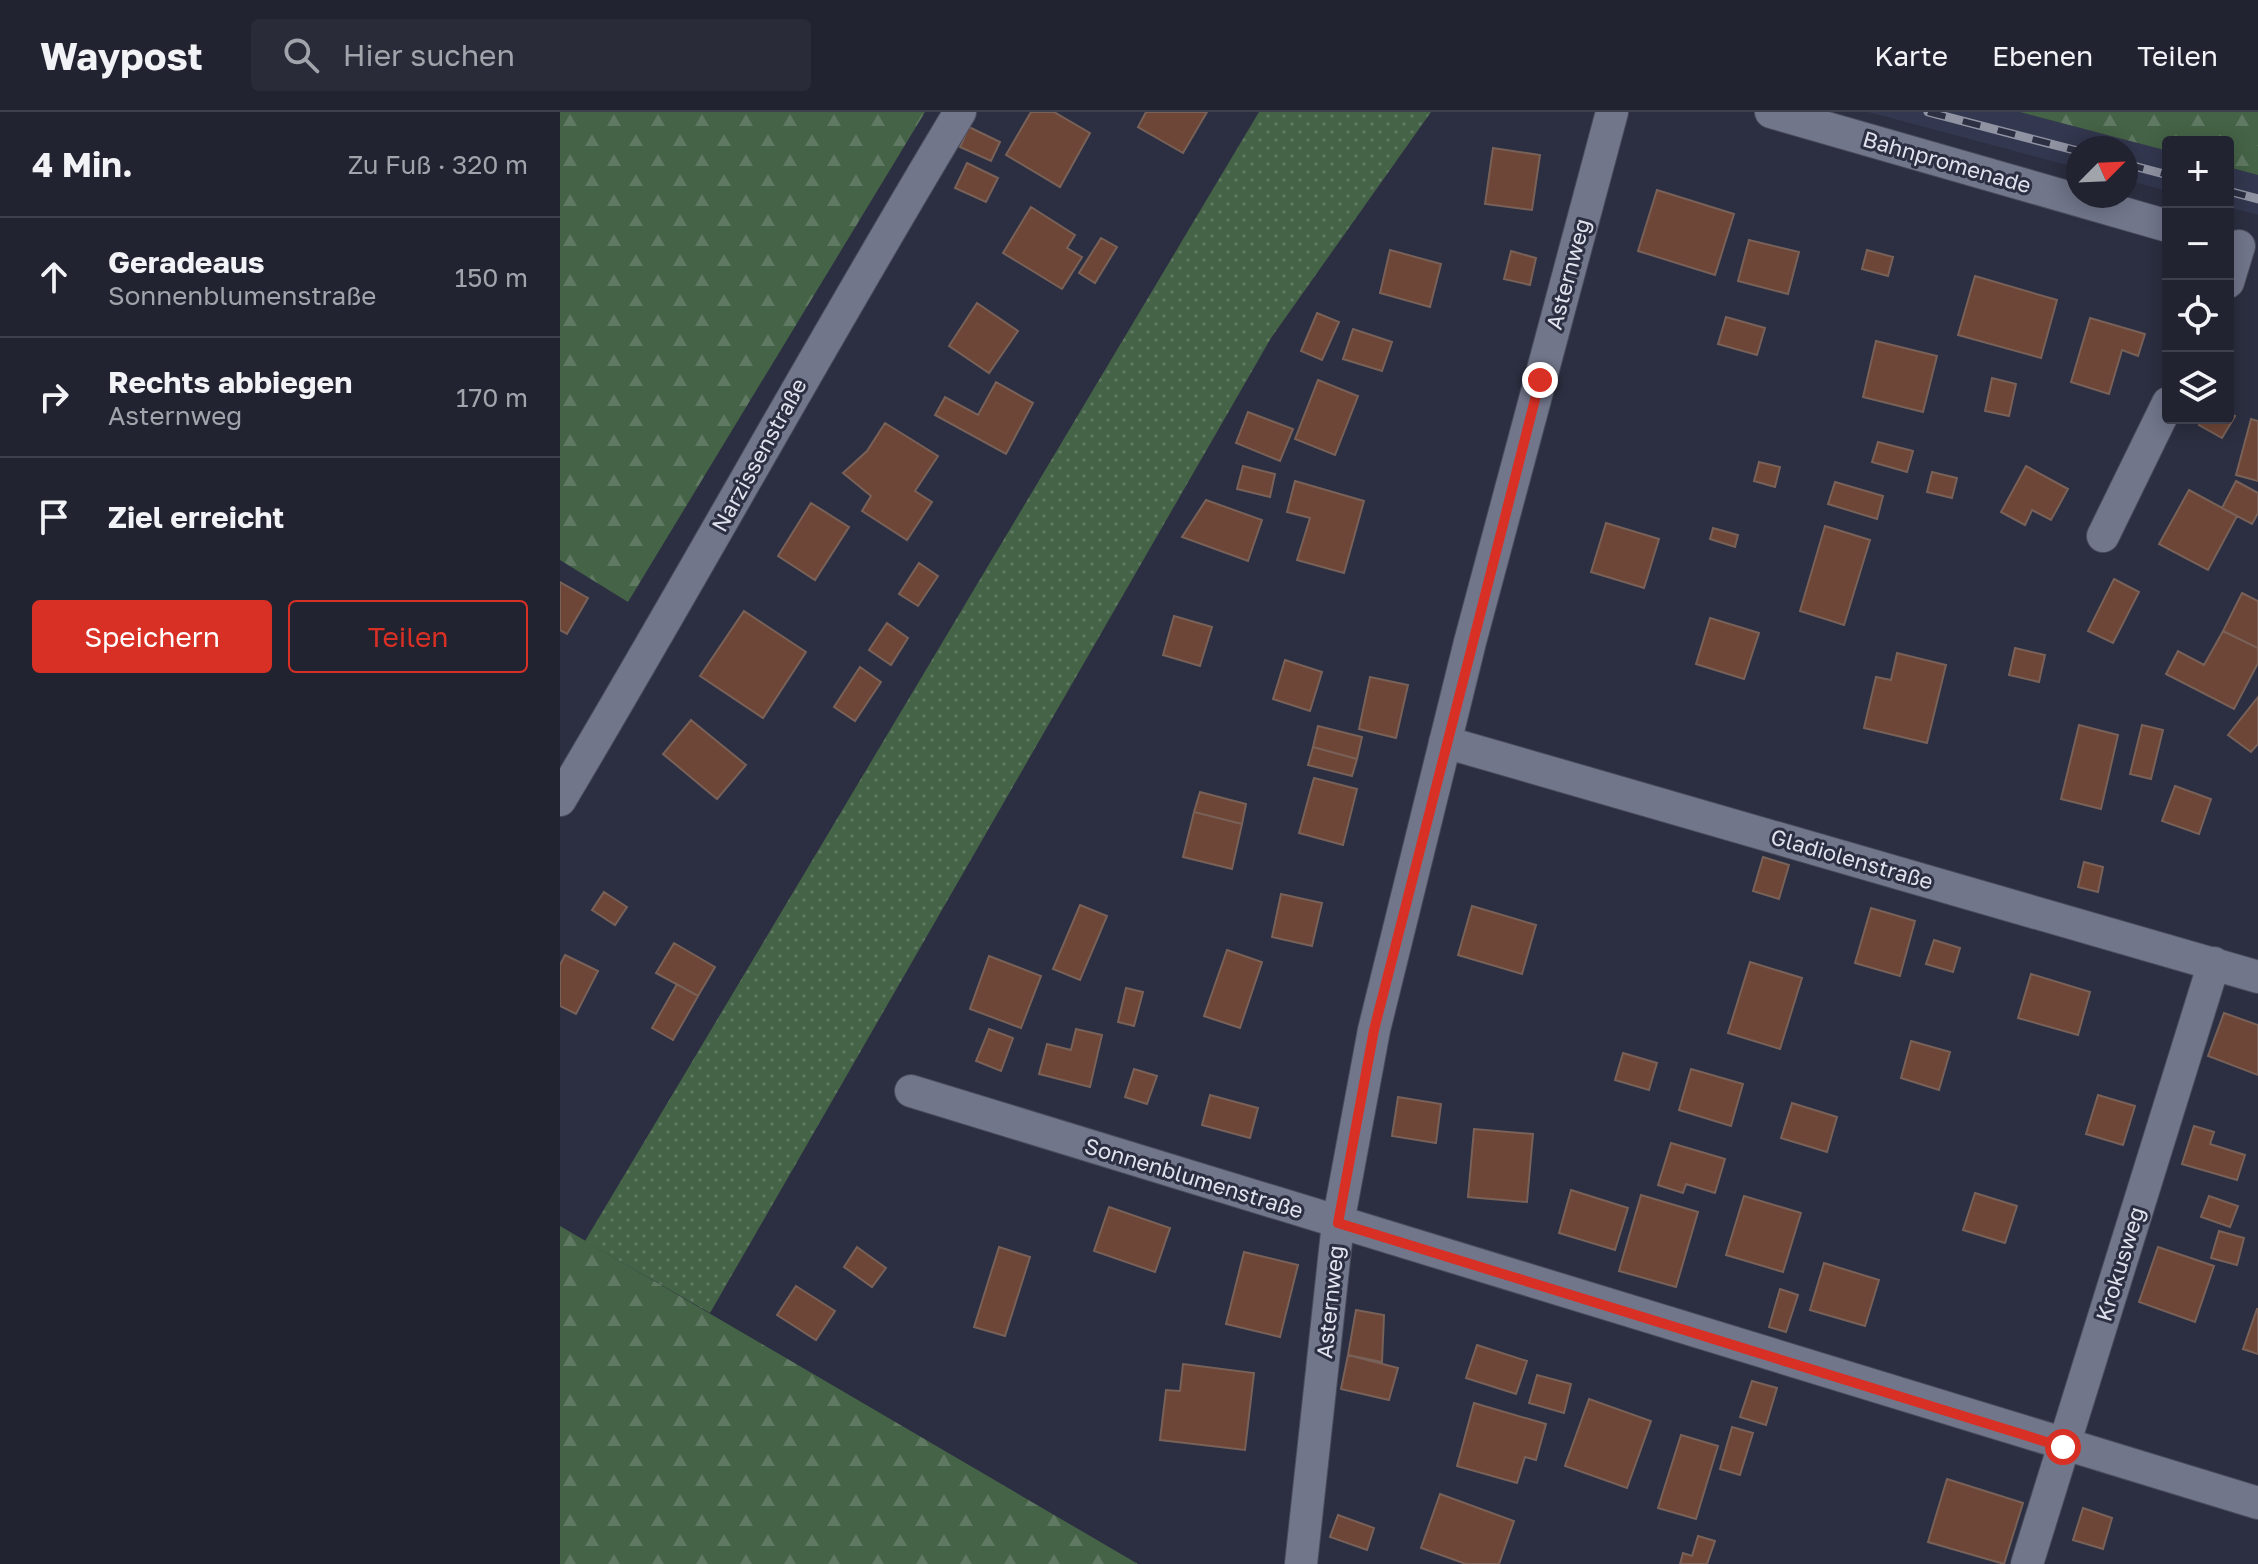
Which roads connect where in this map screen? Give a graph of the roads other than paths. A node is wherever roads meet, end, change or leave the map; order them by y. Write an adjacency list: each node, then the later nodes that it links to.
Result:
1 (960, 112): 10 (street, Narzissenstraße)
2 (1612, 112): 9 (street, Asternweg)
3 (1771, 112): 4 (street, Bahnpromenade)
4 (2162, 224)
5 (2242, 247): 6 (street)
6 (2229, 280)
7 (2162, 415): 8 (street)
8 (2103, 536)
9 (1445, 742): 11 (street, Gladiolenstraße); 14 (street, Asternweg)
10 (560, 800)
11 (2214, 963): 12 (street, Gladiolenstraße); 15 (street, Krokusweg)
12 (2258, 977)
13 (911, 1091): 14 (street, Sonnenblumenstraße)
14 (1338, 1223): 15 (street, Sonnenblumenstraße); 17 (street, Asternweg)
15 (2063, 1447): 16 (street, Sonnenblumenstraße); 18 (street, Krokusweg)
16 (2258, 1503)
17 (1301, 1564)
18 (2027, 1564)

